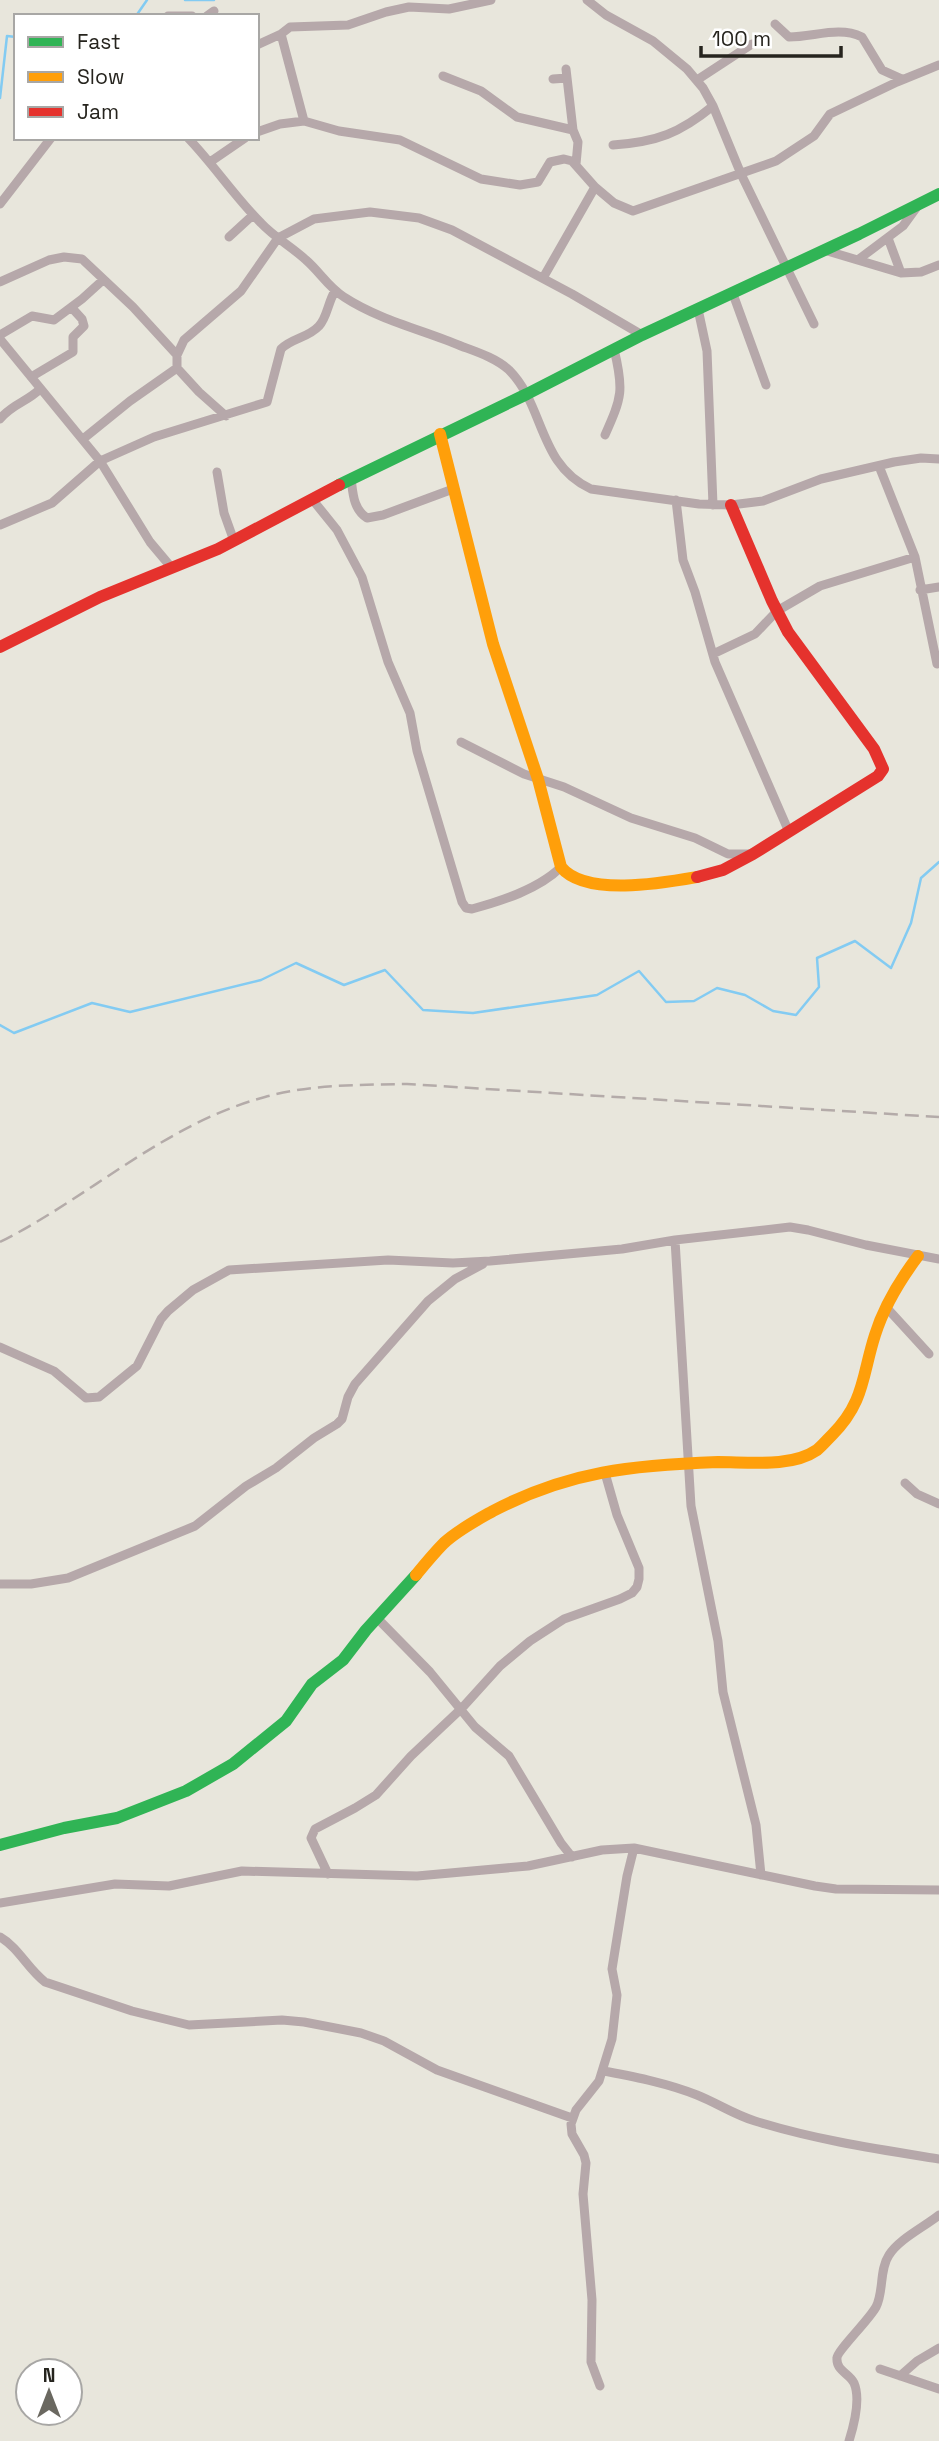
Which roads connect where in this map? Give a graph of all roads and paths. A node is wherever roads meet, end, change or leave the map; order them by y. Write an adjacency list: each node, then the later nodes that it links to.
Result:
1 (491, 0): 4 (street)
2 (587, 0): 11 (street)
3 (775, 24): 10 (street)
4 (281, 34): 6 (street); 13 (street)
5 (752, 44): 11 (street)
6 (259, 45)
7 (939, 65): 10 (street)
8 (443, 76): 14 (street)
9 (553, 79): 14 (street)
10 (903, 79): 22 (street)
11 (697, 80): 12 (street)
12 (713, 106): 19 (street); 22 (street)
13 (304, 121): 15 (street); 21 (street)
14 (573, 130): 21 (street)
15 (259, 131)
16 (49, 140): 25 (street)
17 (190, 140): 20 (street)
18 (242, 140): 20 (street)
19 (613, 145)
20 (210, 162): 27 (street)
21 (576, 164): 23 (street)
22 (741, 174): 23 (street); 34 (street)
23 (595, 187): 36 (street)
24 (938, 198): 26 (street)
25 (0, 204)
26 (920, 204): 30 (street); 31 (street)
27 (253, 215): 28 (street); 29 (street)
28 (229, 237)
29 (278, 238): 36 (street); 39 (street); 47 (street)
30 (888, 238): 32 (street); 35 (street)
31 (824, 250): 32 (street); 34 (street)
32 (859, 259): 35 (street)
33 (939, 265): 35 (street)
34 (788, 266): 40 (street); 43 (street)
35 (901, 273)
36 (543, 278): 44 (street)
37 (103, 280): 38 (street); 41 (street); 47 (street)
38 (0, 282)
39 (335, 291): 52 (street); 53 (street)
40 (733, 294): 42 (street); 50 (street)
41 (72, 308): 45 (street); 49 (street)
42 (698, 309): 44 (street); 66 (street)
43 (814, 324)
44 (642, 335): 46 (street)
45 (0, 337): 49 (street)
46 (614, 349): 52 (street); 56 (street)
47 (177, 355): 48 (street)
48 (177, 368): 53 (street); 57 (street)
49 (31, 377): 51 (street)
50 (766, 385)
51 (40, 389): 54 (street); 57 (street)
52 (527, 394): 55 (street); 65 (street)
53 (226, 416): 59 (street)
54 (0, 419)
55 (440, 434): 62 (street); 63 (street)
56 (605, 435)
57 (83, 439): 59 (street)
58 (939, 459): 60 (street)
59 (100, 461): 68 (street); 71 (street)
60 (879, 466): 67 (street); 70 (street)
61 (217, 471): 69 (street)
62 (351, 478): 63 (street); 64 (street)
63 (453, 489): 79 (street)
64 (312, 499): 69 (street); 82 (street)
65 (676, 500): 66 (street); 76 (street)
66 (713, 505): 67 (street)
67 (732, 505): 74 (street)
68 (0, 525)
69 (234, 541): 71 (street)
70 (915, 557): 73 (street); 74 (street)
71 (171, 567): 75 (street)
72 (939, 587): 73 (street)
73 (920, 590): 77 (street)
74 (777, 611): 76 (street); 80 (street)
75 (0, 647)
76 (713, 654): 80 (street)
77 (937, 664)
78 (461, 742): 79 (street)
79 (538, 779): 81 (street); 82 (street)
80 (789, 832): 81 (street)
81 (753, 854): 82 (street)
82 (561, 867)
83 (675, 1240): 84 (street); 86 (street); 90 (street)
84 (918, 1256): 85 (street); 87 (street)
85 (939, 1259)
86 (490, 1261): 88 (street); 94 (street)
87 (886, 1307): 89 (street); 90 (street)
88 (0, 1347)
89 (929, 1354)
90 (688, 1465): 91 (street); 101 (street)
91 (605, 1473): 95 (street); 96 (street)
92 (905, 1483): 93 (street)
93 (939, 1504)
94 (0, 1584)
95 (377, 1618): 96 (street); 97 (street)
96 (462, 1708): 99 (street); 100 (street)
97 (0, 1845)
98 (634, 1848): 99 (street); 101 (street); 105 (street)
99 (572, 1857): 100 (street)
100 (328, 1874): 103 (street)
101 (761, 1875): 102 (street)
102 (939, 1890)
103 (2, 1904)
104 (0, 1937): 106 (street)
105 (604, 2071): 106 (street); 107 (street)
106 (572, 2118): 112 (street)
107 (939, 2160)
108 (939, 2215): 114 (street)
109 (939, 2347): 111 (street)
110 (880, 2369): 111 (street)
111 (900, 2376): 113 (street)
112 (600, 2386)
113 (939, 2389)
114 (849, 2441)

